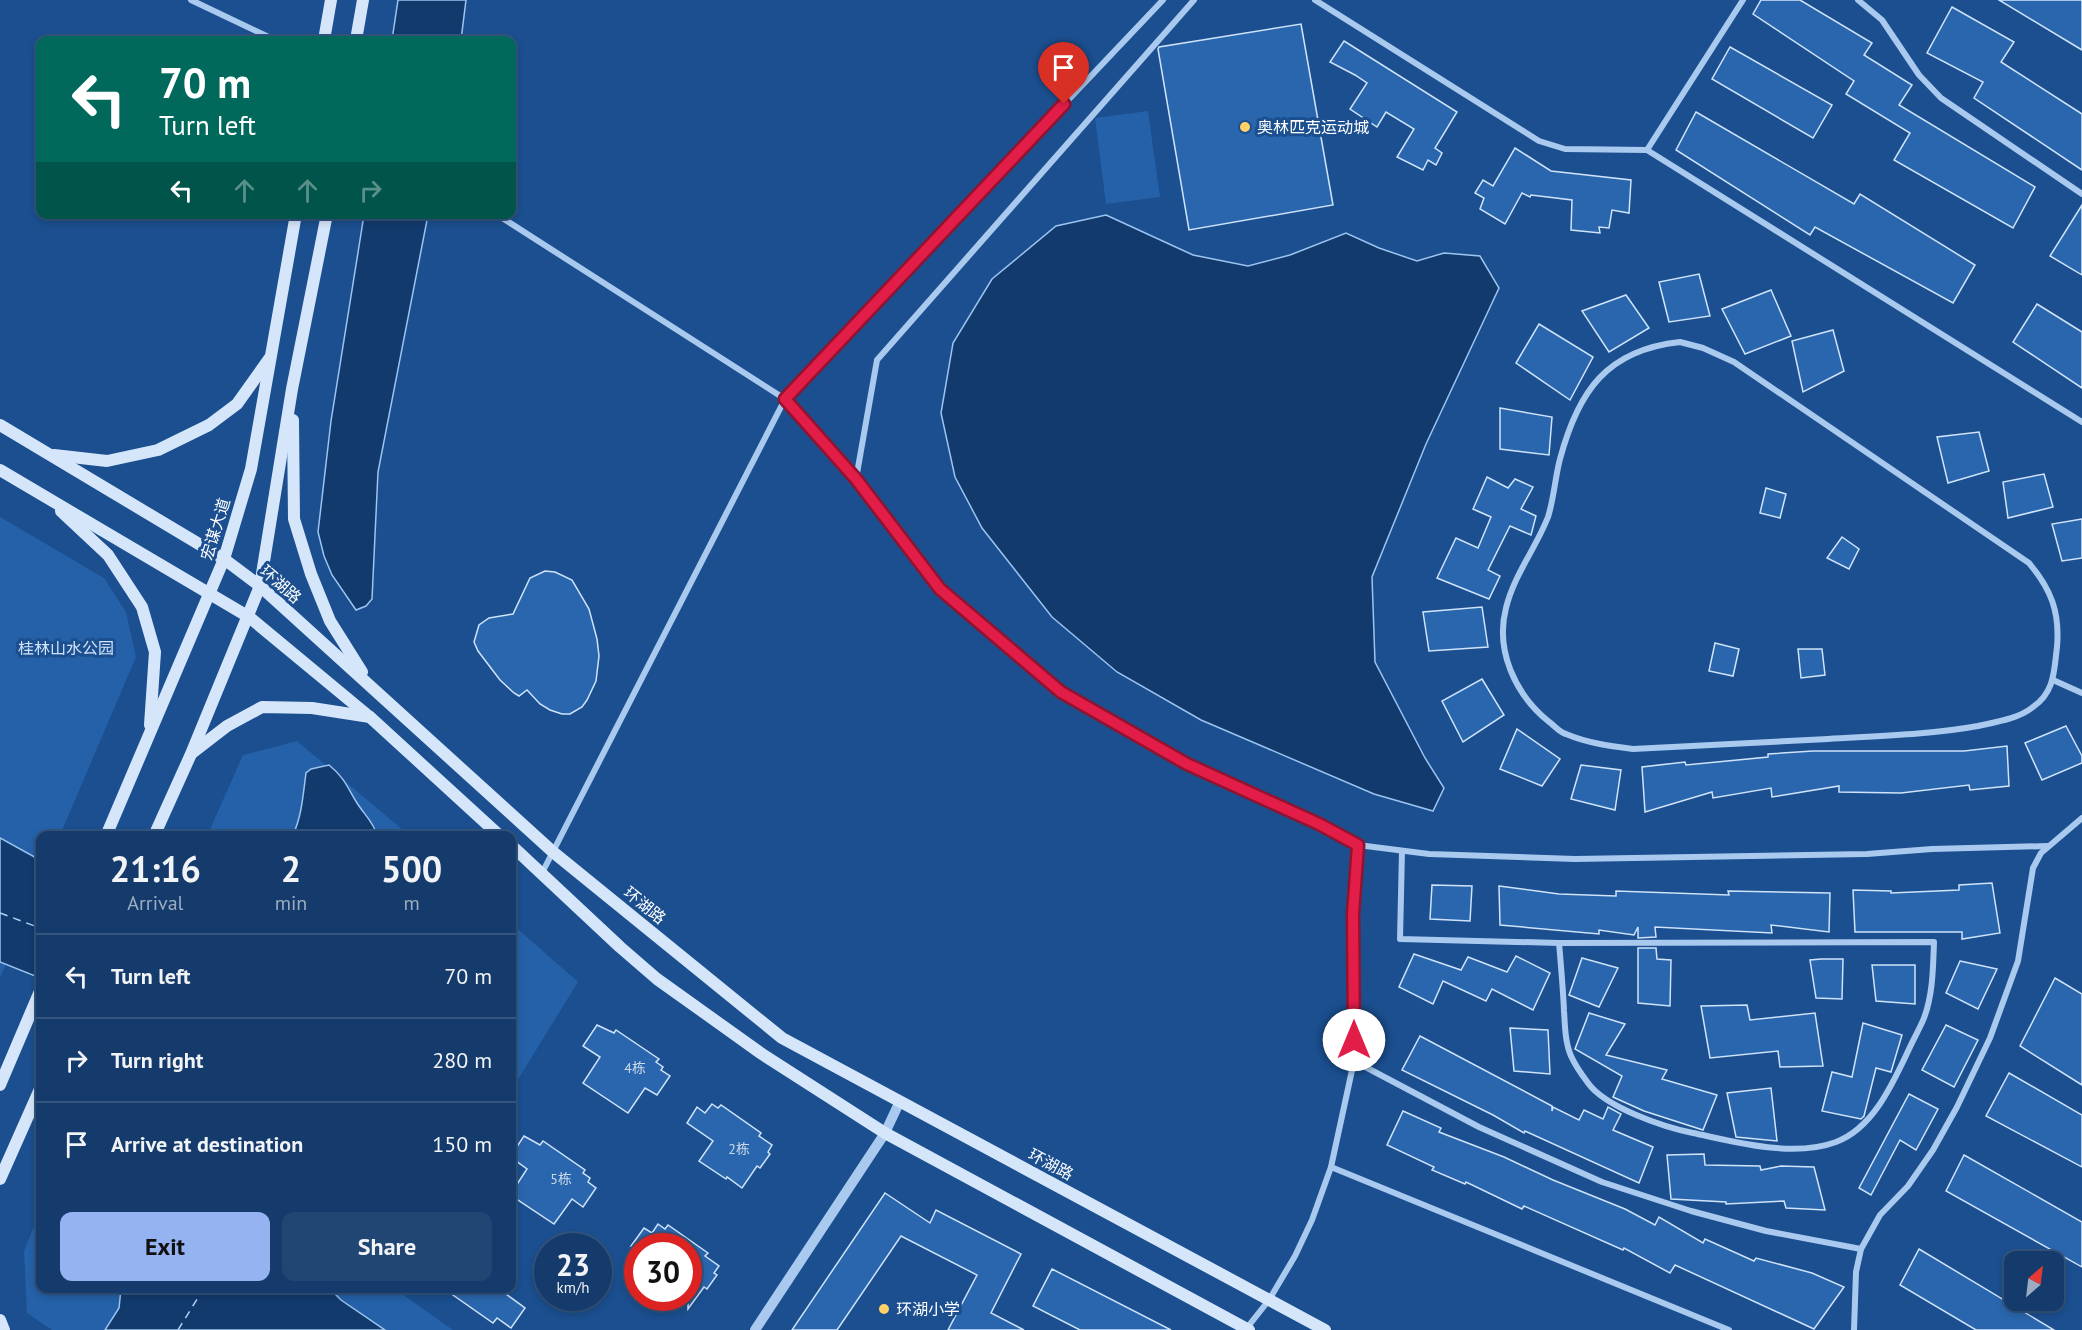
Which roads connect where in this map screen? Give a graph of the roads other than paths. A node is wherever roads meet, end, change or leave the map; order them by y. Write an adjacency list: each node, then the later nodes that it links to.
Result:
1 (191, 0): 9 (street)
2 (331, 0): 10 (main road)
3 (363, 0): 11 (main road)
4 (1163, 0): 19 (street)
5 (1194, 0): 24 (street)
6 (1315, 0): 12 (street)
7 (1743, 0): 12 (street)
8 (1858, 0): 13 (street)
9 (266, 36)
10 (325, 36)
11 (357, 36)
12 (1647, 150): 20 (street)
13 (2082, 194)
14 (295, 219): 17 (main road, 宏谋大道)
15 (326, 219): 18 (main road)
16 (504, 219): 19 (street)
17 (271, 356): 22 (main road); 26 (main road, 宏谋大道)
18 (292, 389): 27 (main road); 31 (main road)
19 (785, 399): 24 (street); 44 (street)
20 (2082, 423)
21 (0, 425): 22 (main road, 环湖路)
22 (48, 454): 26 (main road, 环湖路)
23 (0, 470): 25 (main road)
24 (856, 479): 40 (street)
25 (45, 496): 28 (main road); 34 (main road)
26 (224, 559): 27 (main road, 环湖路); 28 (main road, 宏谋大道)
27 (260, 586): 29 (main road); 31 (main road, 环湖路)
28 (210, 594): 29 (main road); 34 (main road, 宏谋大道)
29 (249, 617): 33 (main road); 35 (main road)
30 (2053, 680): 30 (street); 32 (street)
31 (370, 686): 44 (main road, 环湖路)
32 (2082, 693)
33 (371, 718): 35 (main road); 39 (main road)
34 (149, 735): 37 (main road, 宏谋大道)
35 (191, 754): 38 (main road)
36 (2082, 818): 41 (street)
37 (108, 831)
38 (156, 831)
39 (495, 831)
40 (1358, 845): 43 (street); 48 (street)
41 (2048, 846): 43 (street); 55 (street)
42 (516, 850): 45 (main road)
43 (1402, 851): 46 (street)
44 (554, 852): 45 (street); 51 (main road, 环湖路)
45 (542, 873): 52 (main road)
46 (1559, 943): 46 (street)
47 (36, 1002): 49 (main road)
48 (1354, 1061): 53 (street); 55 (street)
49 (0, 1085)
50 (36, 1098): 54 (main road)
51 (900, 1101): 52 (street); 56 (main road, 环湖路)
52 (885, 1133): 58 (main road); 60 (street)
53 (1331, 1167): 56 (street); 62 (street)
54 (0, 1179)
55 (1861, 1249): 63 (street)
56 (1269, 1300): 58 (street); 61 (main road, 环湖路)
57 (0, 1320): 59 (main road)
58 (1248, 1329)
59 (4, 1330)
60 (755, 1330)
61 (1325, 1330)
62 (1729, 1330)
63 (1854, 1330)

